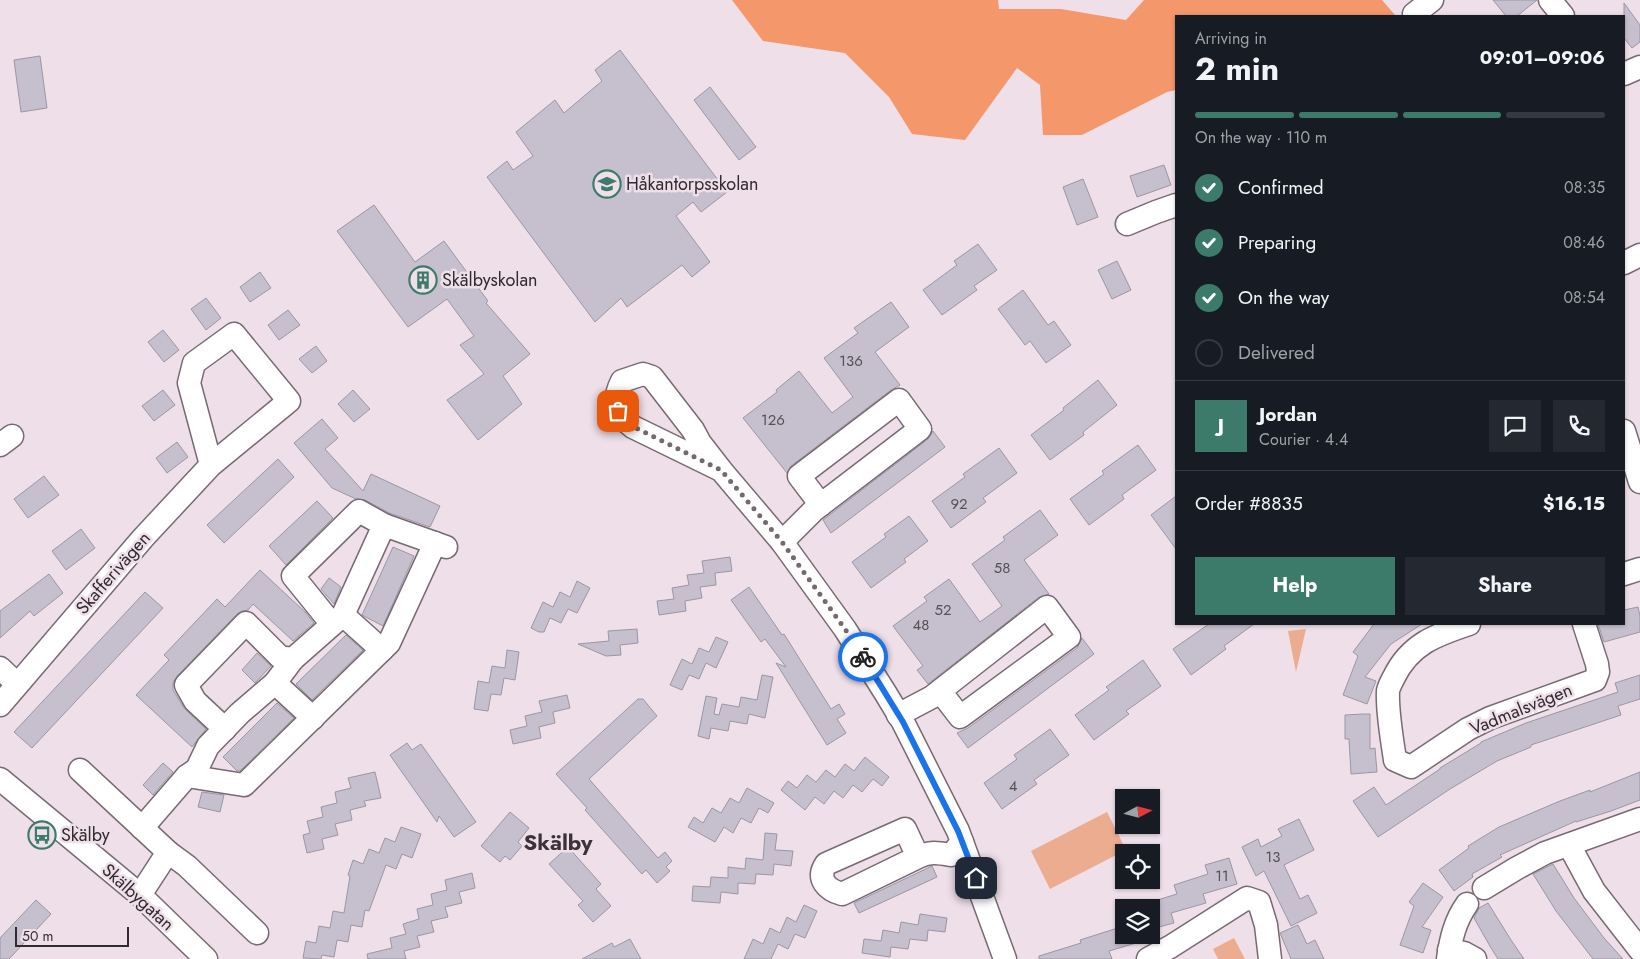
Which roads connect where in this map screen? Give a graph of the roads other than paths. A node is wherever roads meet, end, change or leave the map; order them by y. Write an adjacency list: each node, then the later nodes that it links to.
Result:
1 (1432, 0): 3 (street)
2 (1550, 0): 4 (street)
3 (1411, 10)
4 (1562, 15)
5 (1640, 67): 6 (street)
6 (1625, 74)
7 (1175, 205): 8 (street)
8 (1127, 224)
9 (1640, 255): 10 (street)
10 (1625, 262)
11 (1625, 434): 14 (street)
12 (211, 465): 12 (street, Skafferivägen); 27 (street, Skafferivägen)
13 (721, 470): 13 (street); 17 (street)
14 (1640, 482)
15 (821, 505): 15 (street); 17 (street)
16 (384, 524): 20 (street); 20 (street); 23 (street)
17 (782, 542): 30 (street)
18 (1640, 569): 19 (street)
19 (1625, 574)
20 (337, 619): 23 (street); 24 (street)
21 (1466, 625): 22 (street, Vadmalsvägen)
22 (1584, 625)
23 (382, 650): 31 (street)
24 (293, 659): 26 (street); 32 (street)
25 (0, 668): 27 (street)
26 (275, 683): 31 (street); 32 (street)
27 (18, 684): 29 (street, Skafferivägen)
28 (940, 691): 28 (street); 30 (street)
29 (0, 705)
30 (898, 715): 38 (street)
31 (312, 718): 34 (street)
32 (225, 729): 34 (street)
33 (80, 770): 37 (street)
34 (188, 776): 37 (street)
35 (0, 779): 43 (street, Skälbygatan)
36 (1640, 820): 39 (street)
37 (142, 828): 40 (street)
38 (962, 842): 41 (street); 49 (street)
39 (1569, 845): 42 (street); 46 (street)
40 (168, 852): 43 (street); 45 (street)
41 (918, 857)
42 (1484, 888)
43 (140, 895): 48 (street, Skälbygatan)
44 (1467, 904): 47 (street)
45 (257, 933)
46 (1640, 950)
47 (1448, 955): 52 (street)
48 (206, 959)
49 (1005, 959)
50 (1148, 959): 51 (street)
51 (1270, 959)
52 (1475, 959)

